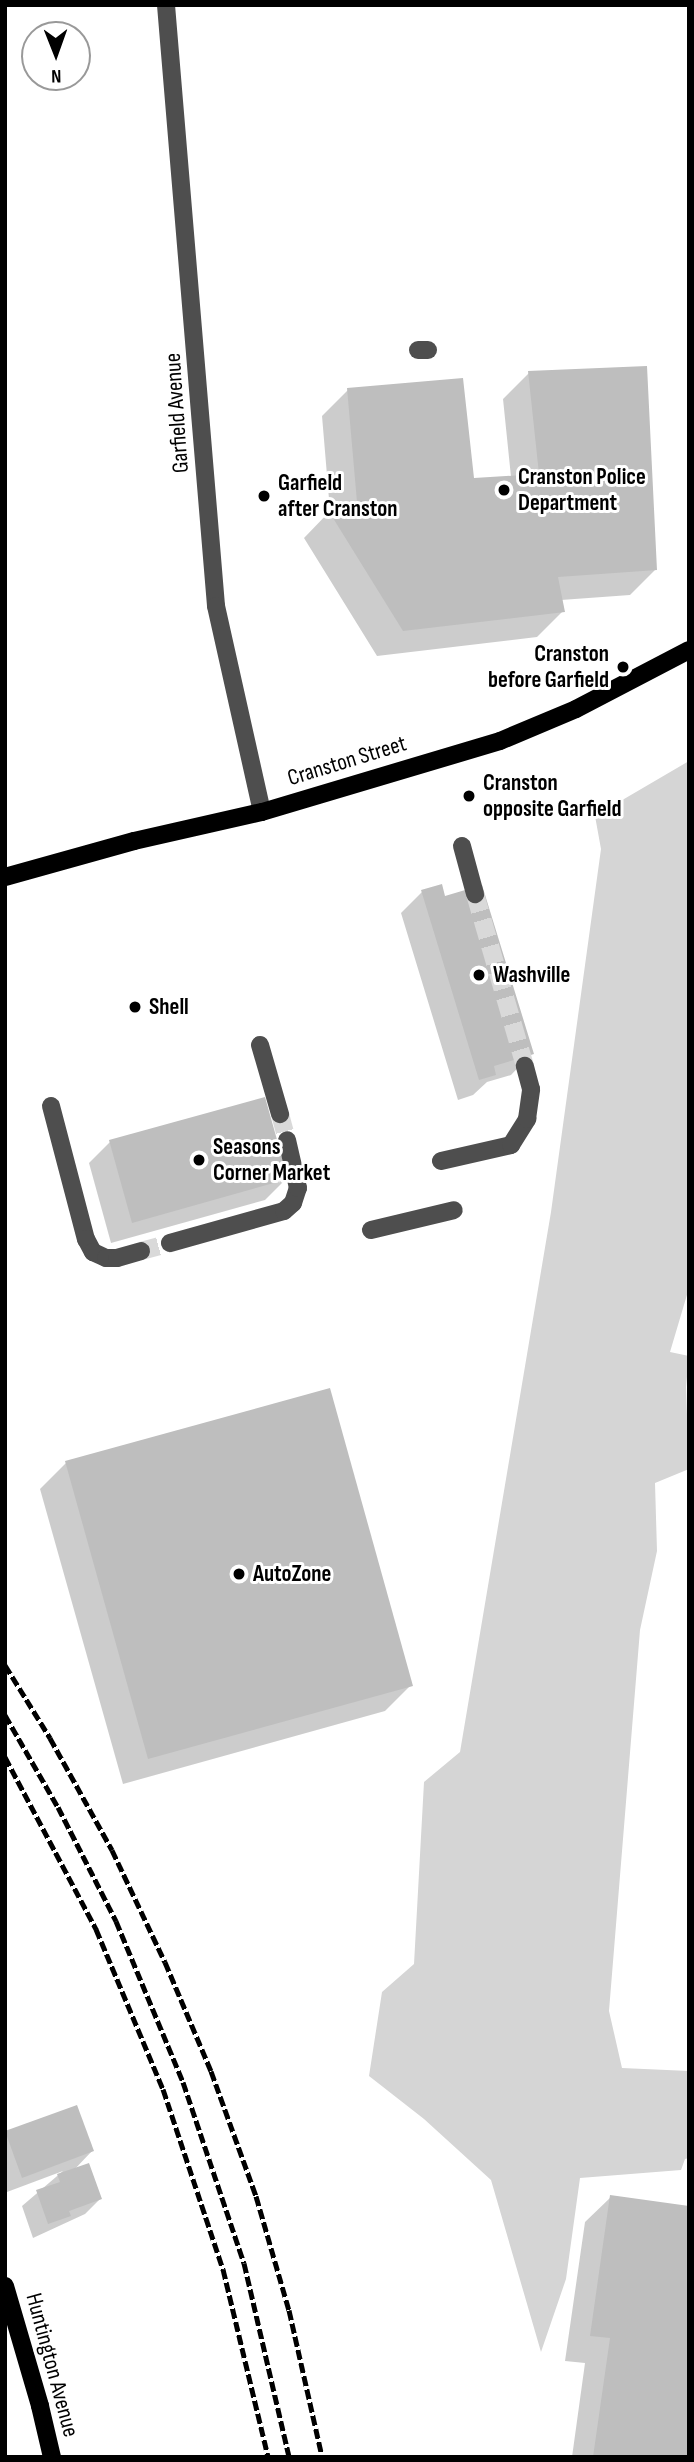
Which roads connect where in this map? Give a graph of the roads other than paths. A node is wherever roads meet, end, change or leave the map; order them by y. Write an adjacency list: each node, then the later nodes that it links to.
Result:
1 (166, 5): 3 (street, Garfield Avenue)
2 (689, 650): 3 (main road, Cranston Street)
3 (262, 812): 5 (main road, Cranston Street)
4 (462, 846): 6 (street)
5 (5, 877)
6 (475, 894)
7 (260, 1045): 10 (street)
8 (525, 1066): 12 (street)
9 (51, 1106): 16 (street)
10 (280, 1114)
11 (287, 1140): 15 (street)
12 (441, 1161)
13 (454, 1209): 14 (street)
14 (371, 1230)
15 (170, 1243)
16 (141, 1251)
17 (5, 2286): 18 (main road, Huntington Avenue)
18 (52, 2457)

